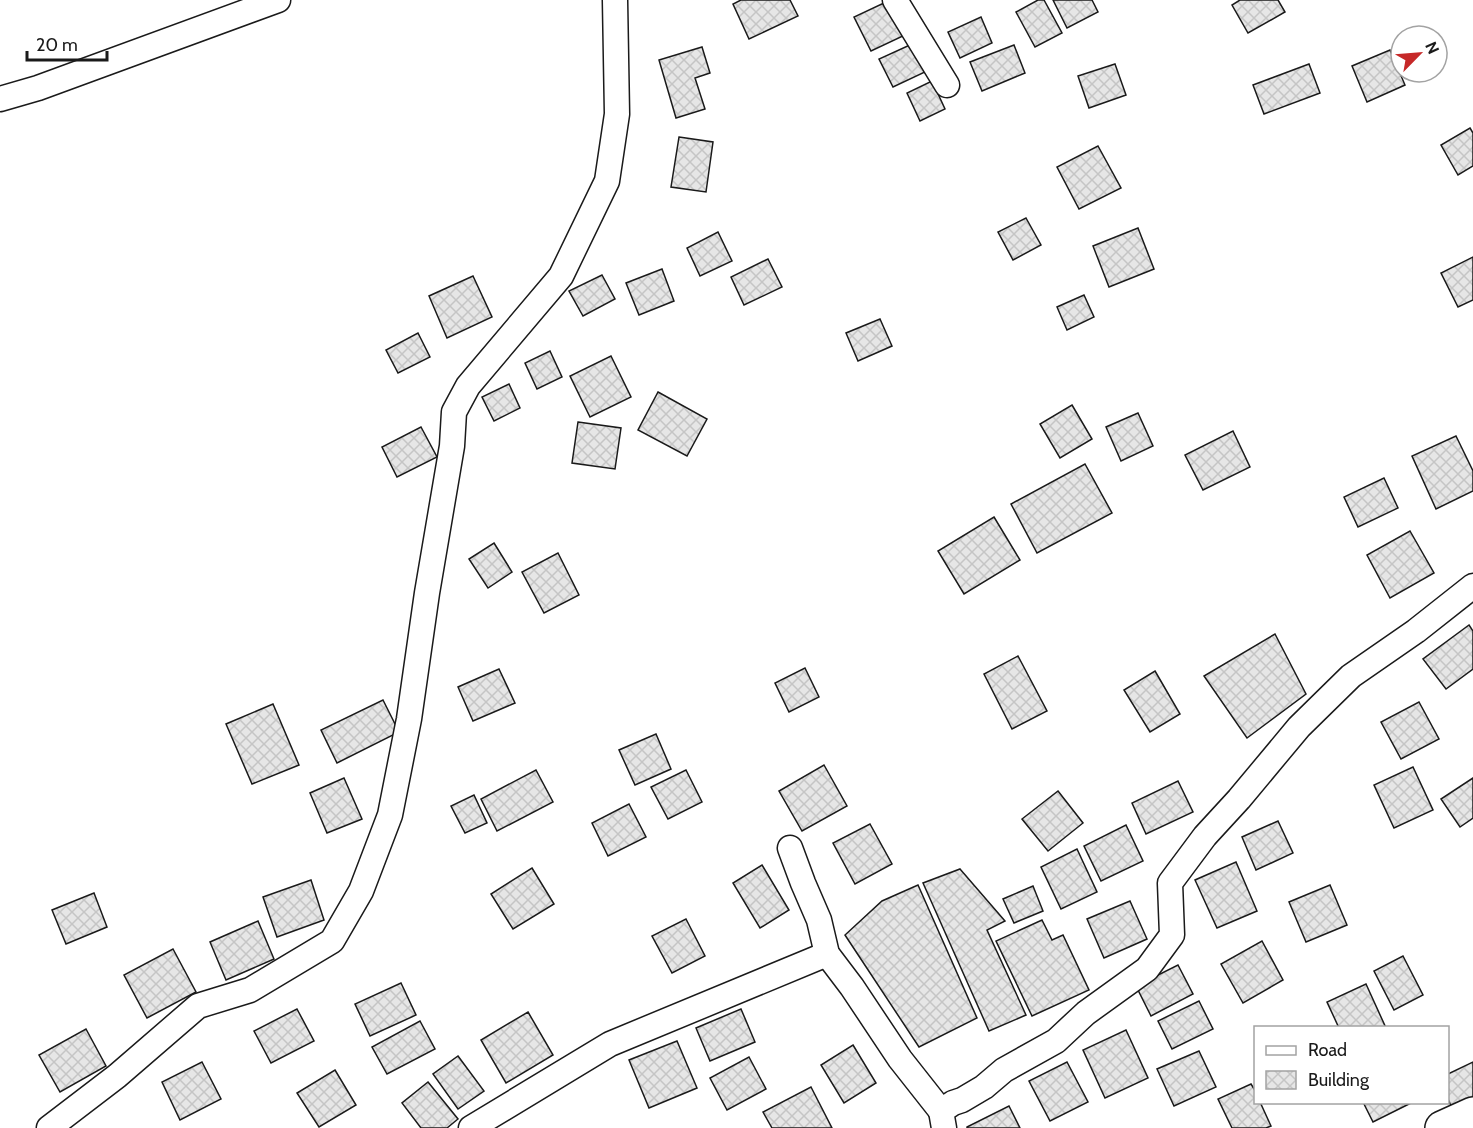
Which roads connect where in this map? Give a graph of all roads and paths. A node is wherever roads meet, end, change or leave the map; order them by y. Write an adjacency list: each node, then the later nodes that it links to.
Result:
1 (278, 0): 5 (street)
2 (615, 0): 10 (street)
3 (895, 0): 4 (street)
4 (947, 85)
5 (0, 99)
6 (1473, 586): 9 (street)
7 (790, 848): 8 (street)
8 (827, 954): 9 (street); 11 (street)
9 (942, 1120)
10 (49, 1128)
11 (471, 1128)

